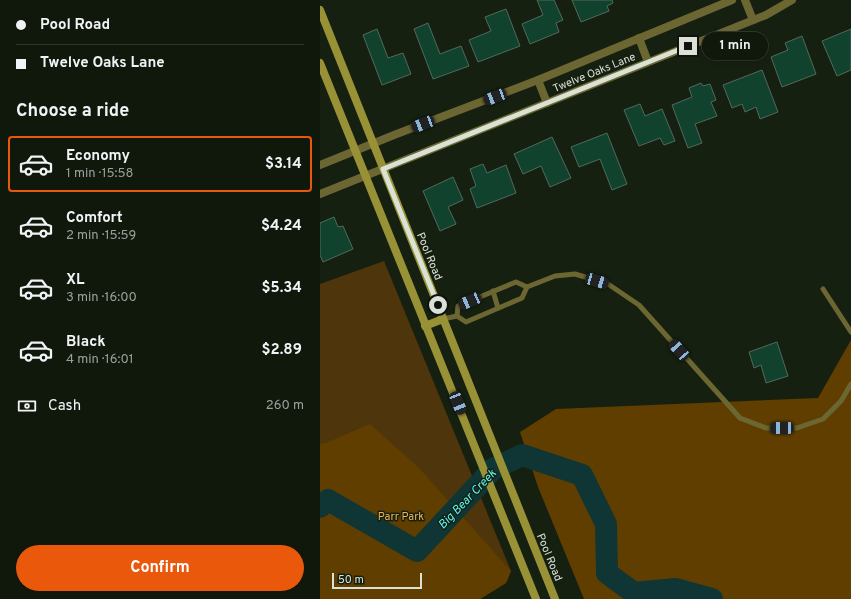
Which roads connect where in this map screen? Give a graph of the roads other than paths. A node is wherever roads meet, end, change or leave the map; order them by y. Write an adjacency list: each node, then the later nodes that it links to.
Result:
1 (732, 0): 6 (street, Twelve Oaks Lane)
2 (745, 0): 5 (street)
3 (792, 0): 5 (street, Twelve Oaks Lane)
4 (320, 10): 11 (main road, Pool Road)
5 (753, 20): 7 (street, Twelve Oaks Lane)
6 (639, 38): 7 (street, Twelve Oaks Lane); 9 (street, Twelve Oaks Lane)
7 (648, 62): 10 (street, Twelve Oaks Lane)
8 (320, 63): 12 (main road)
9 (538, 80): 10 (street, Twelve Oaks Lane); 11 (street, Twelve Oaks Lane)
10 (547, 103): 14 (street, Twelve Oaks Lane)
11 (373, 144): 12 (street, Twelve Oaks Lane); 14 (main road, Pool Road)
12 (355, 151): 13 (street, Twelve Oaks Lane); 15 (main road)
13 (320, 165)
14 (383, 169): 15 (street, Twelve Oaks Lane); 22 (main road, Pool Road)
15 (365, 177): 16 (street, Twelve Oaks Lane); 23 (main road)
16 (320, 194)
17 (527, 287): 19 (lane); 20 (lane); 25 (lane)
18 (822, 289): 24 (lane)
19 (493, 291): 20 (lane); 21 (lane)
20 (498, 308): 21 (lane)
21 (458, 316): 22 (lane)
22 (443, 319): 23 (main road); 27 (main road, Pool Road)
23 (425, 326): 26 (main road)
24 (851, 332)
25 (851, 384)
26 (536, 599)
27 (555, 599)

